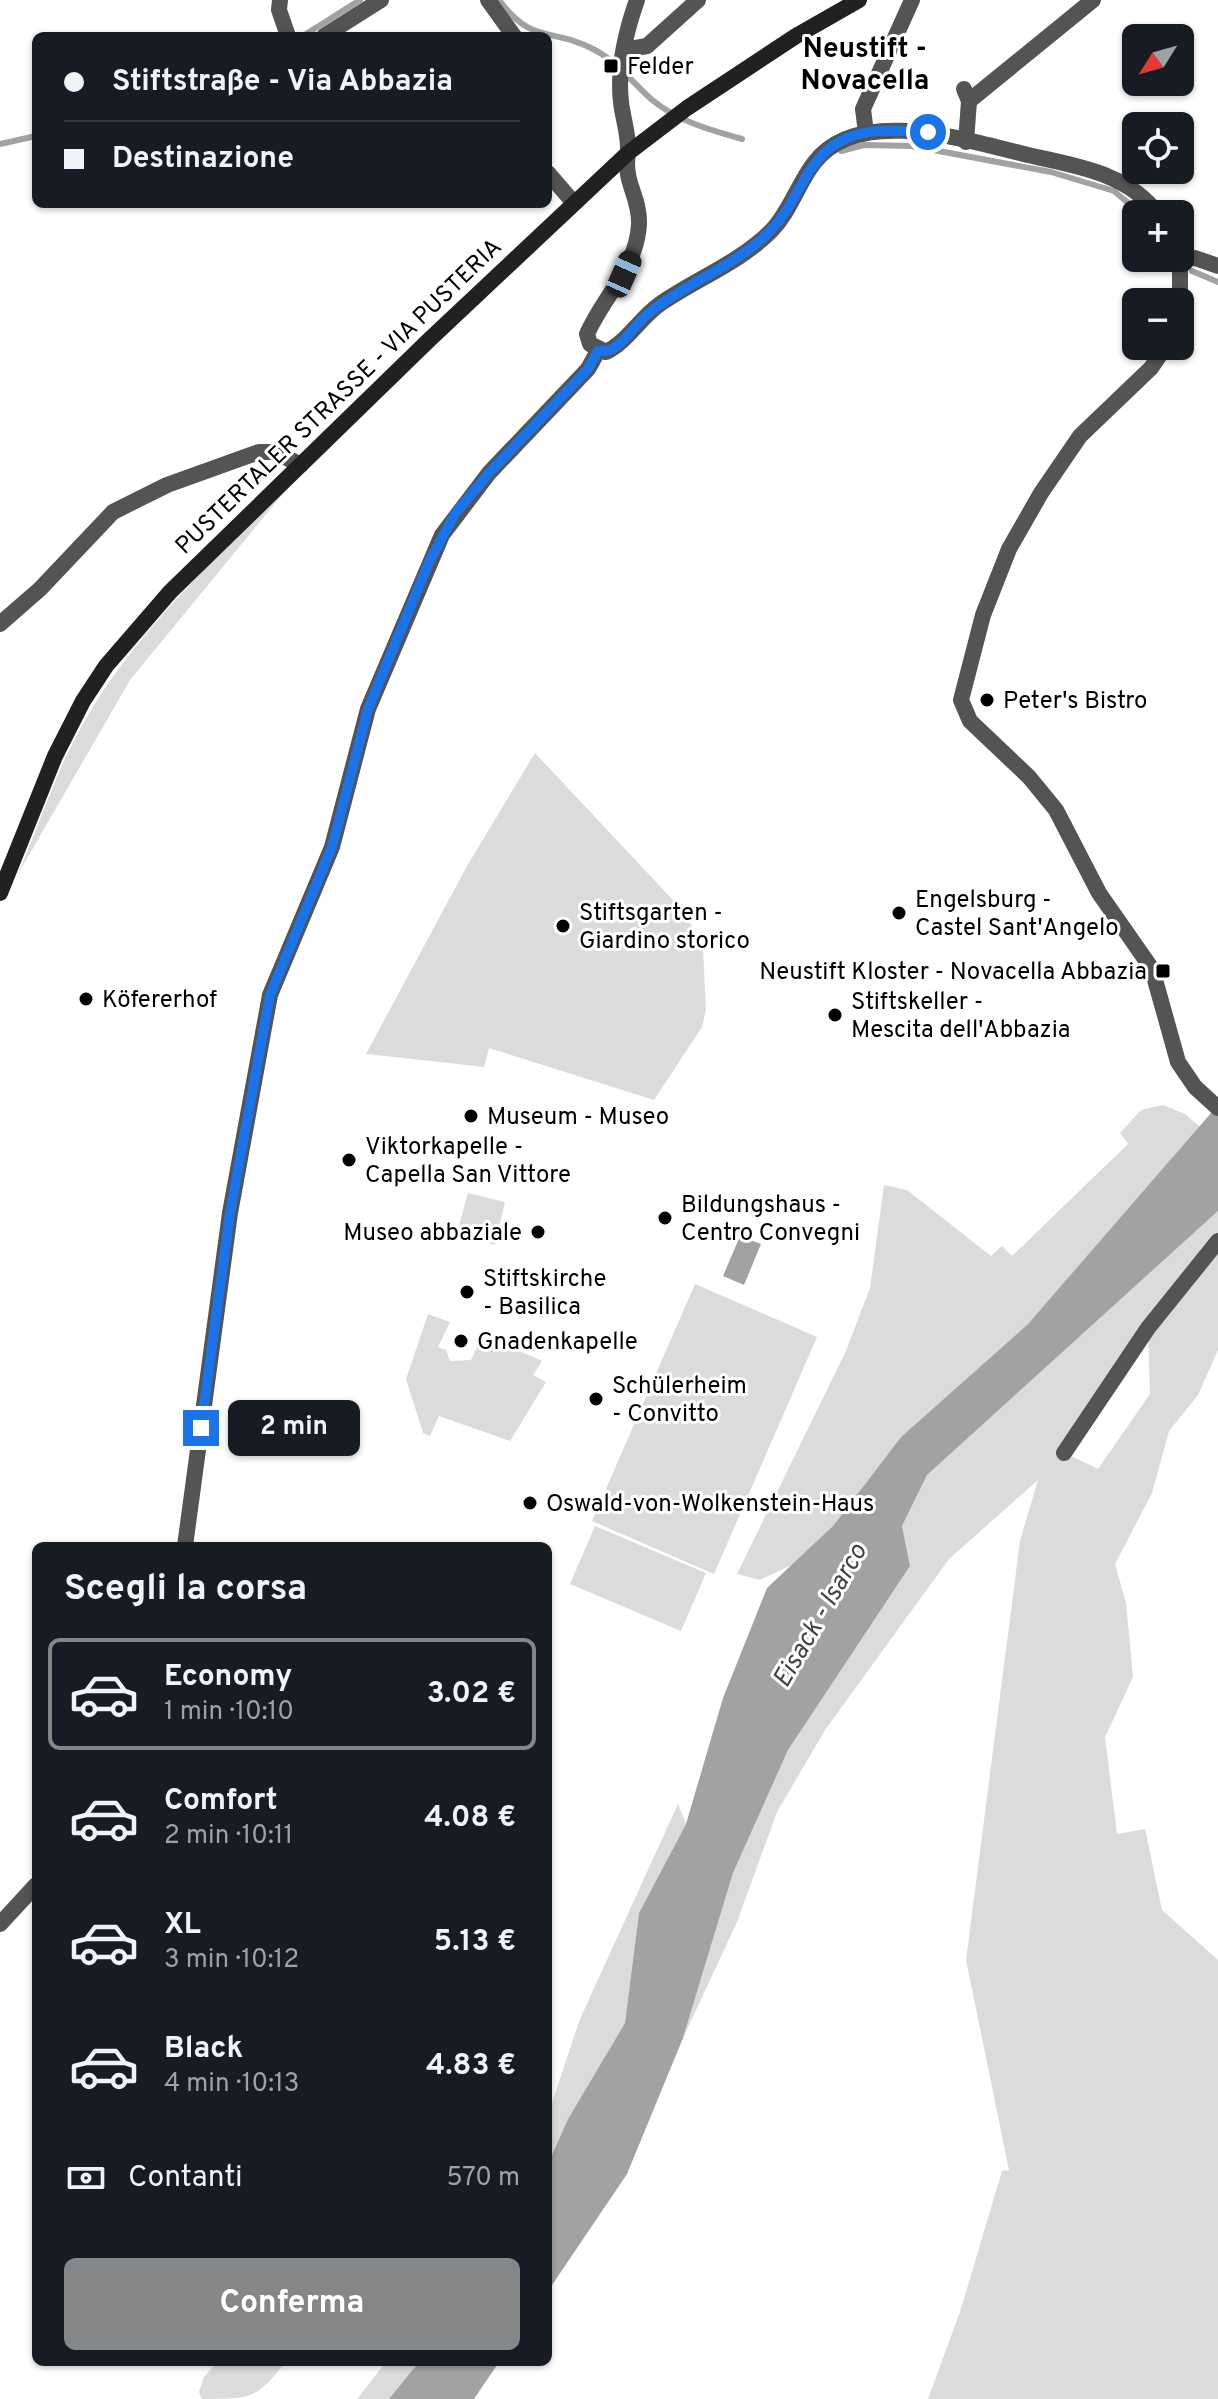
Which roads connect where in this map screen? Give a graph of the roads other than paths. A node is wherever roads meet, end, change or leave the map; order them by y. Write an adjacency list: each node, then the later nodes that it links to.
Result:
1 (280, 0): 9 (street)
2 (381, 0): 10 (street)
3 (488, 0): 11 (street)
4 (637, 0): 12 (street)
5 (698, 0): 12 (street)
6 (859, 0): 15 (main road, PUSTERTALER STRASSE - VIA PUSTERIA)
7 (912, 0): 13 (street)
8 (1093, 0): 14 (street)
9 (287, 32)
10 (330, 32)
11 (511, 32)
12 (624, 50): 15 (street)
13 (866, 133): 14 (street); 21 (street)
14 (966, 142): 17 (street)
15 (628, 153): 18 (main road, PUSTERTALER STRASSE - VIA PUSTERIA); 21 (street)
16 (552, 178): 18 (street)
17 (1143, 200)
18 (573, 202): 23 (main road, PUSTERTALER STRASSE - VIA PUSTERIA)
19 (1194, 258): 20 (street)
20 (1218, 266)
21 (598, 351): 29 (street)
22 (1156, 360): 26 (street)
23 (301, 465): 24 (street); 25 (main road, PUSTERTALER STRASSE - VIA PUSTERIA)
24 (0, 624)
25 (0, 893)
26 (1217, 1107)
27 (1218, 1241): 28 (street)
28 (1064, 1453)
29 (186, 1542)
30 (32, 1889): 31 (street)
31 (0, 1924)

